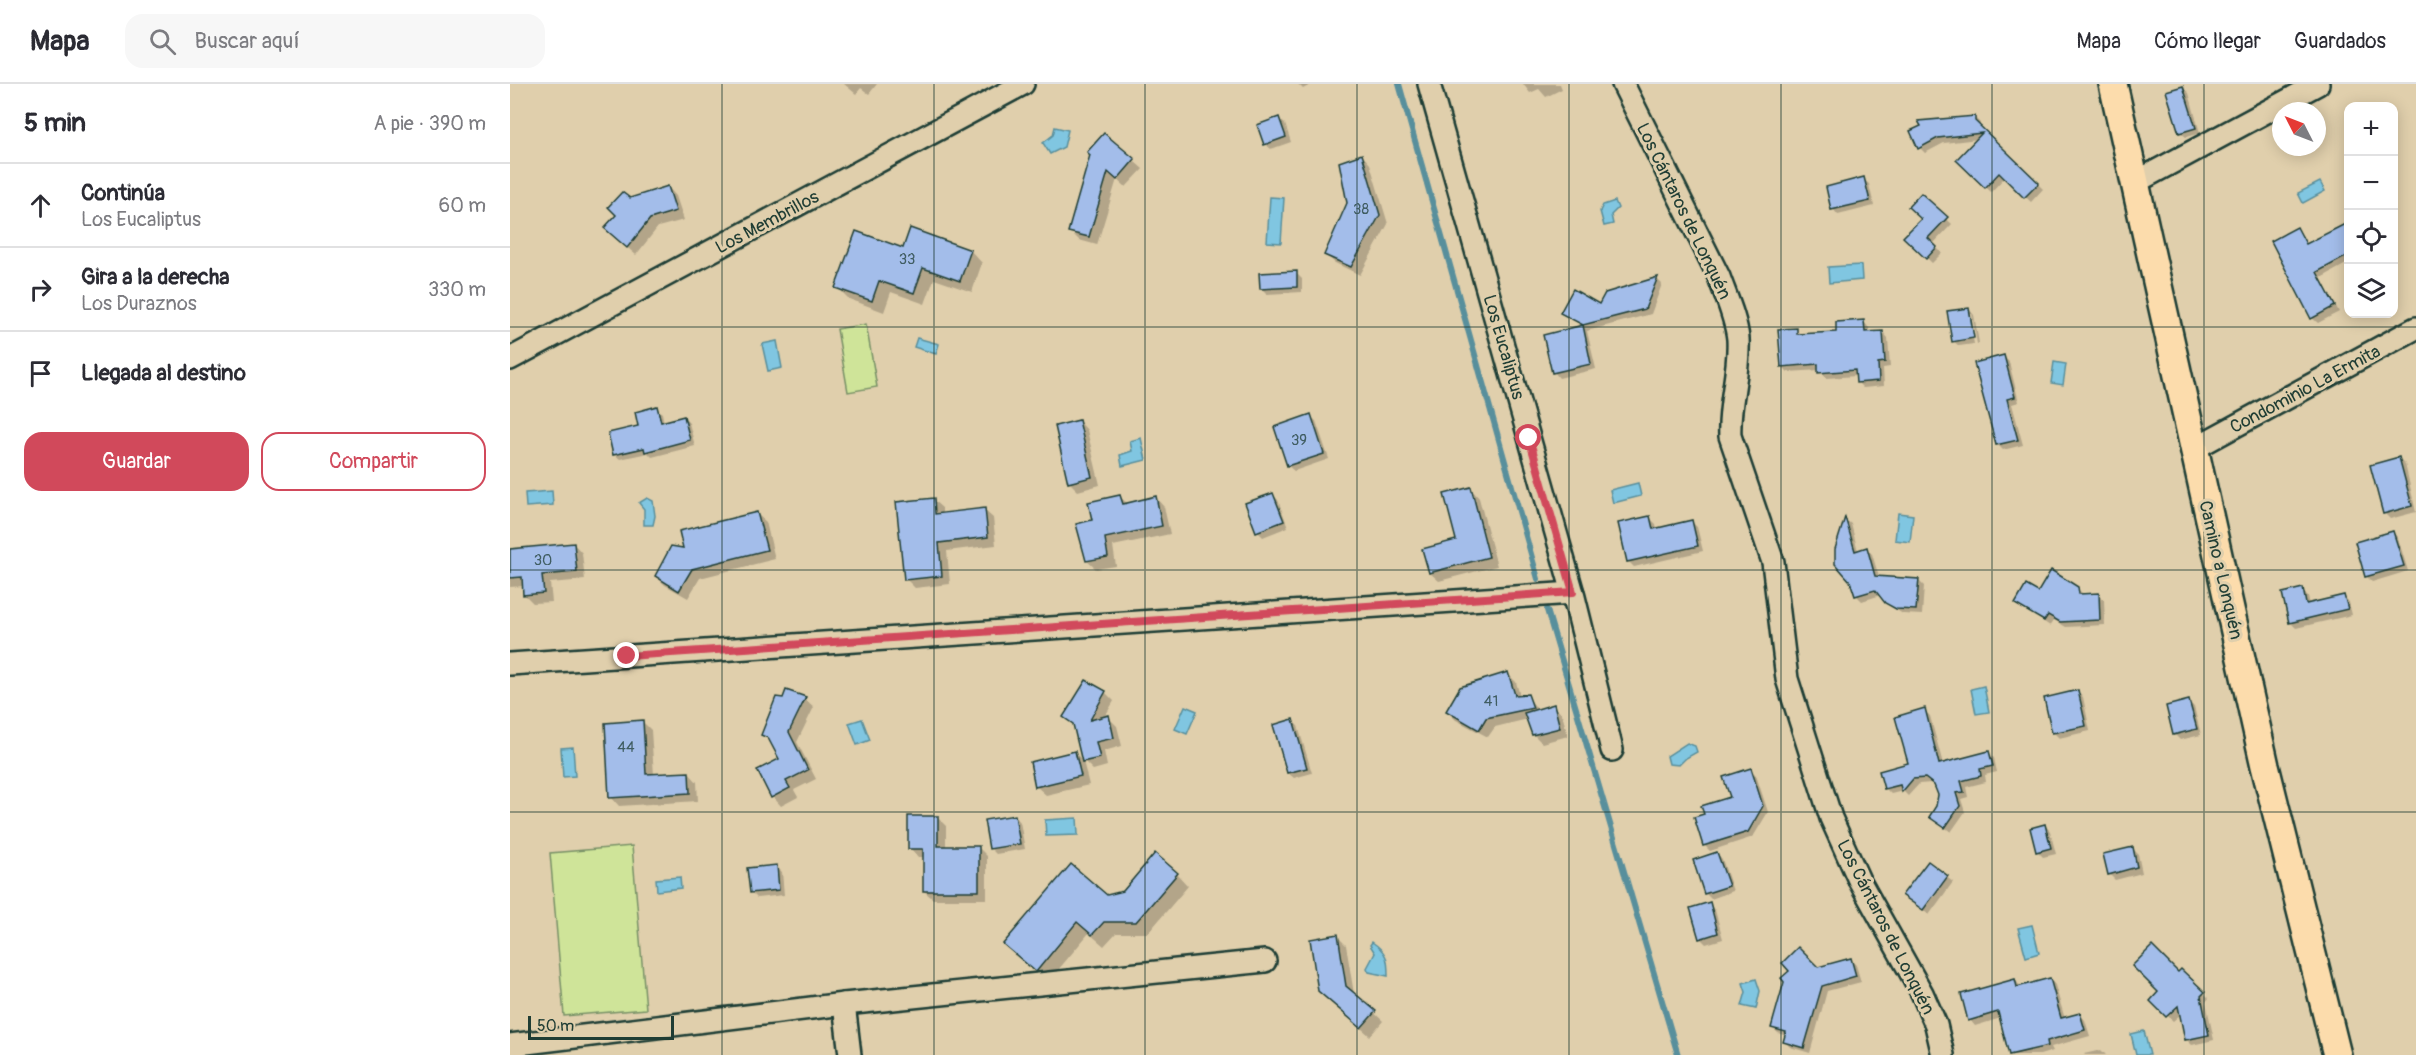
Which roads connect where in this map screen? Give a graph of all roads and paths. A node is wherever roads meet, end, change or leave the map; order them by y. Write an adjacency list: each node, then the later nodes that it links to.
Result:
1 (1023, 84): 8 (street, Los Membrillos)
2 (1429, 84): 10 (street, Los Eucaliptus)
3 (1623, 84): 17 (street, Los Cántaros de Lonquén)
4 (2113, 84): 6 (main road, Camino a Lonquén)
5 (2318, 84): 6 (street)
6 (2134, 183): 9 (main road, Camino a Lonquén)
7 (2416, 328): 9 (street, Condominio La Ermita)
8 (510, 359)
9 (2193, 449): 18 (main road, Camino a Lonquén)
10 (1573, 592): 11 (street); 12 (street, Los Eucaliptus)
11 (510, 664)
12 (1612, 750)
13 (1265, 961): 14 (street)
14 (844, 1004): 15 (street); 16 (street)
15 (510, 1045)
16 (850, 1055)
17 (1943, 1055)
18 (2337, 1055)

